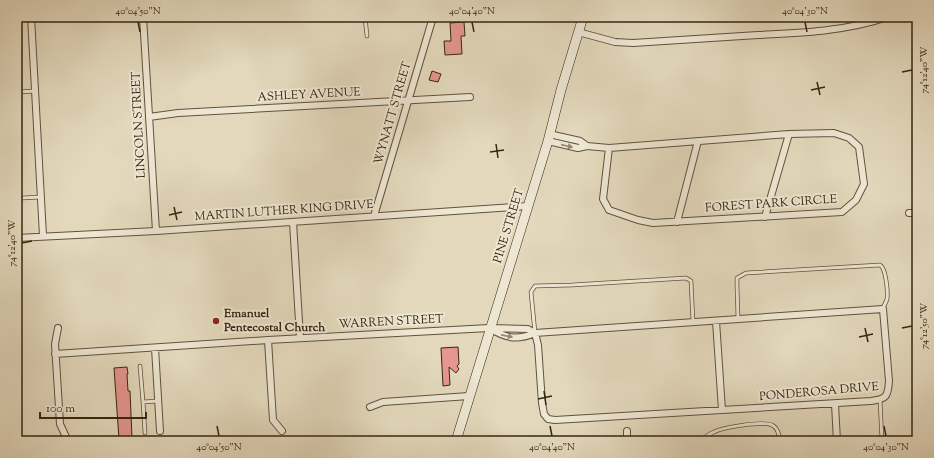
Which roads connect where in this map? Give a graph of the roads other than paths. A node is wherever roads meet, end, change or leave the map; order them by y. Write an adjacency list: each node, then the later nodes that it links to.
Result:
1 (31, 17): 9 (street)
2 (143, 17): 13 (street, LINCOLN STREET)
3 (365, 17): 8 (lane)
4 (433, 17): 12 (street, WYNATT STREET)
5 (583, 17): 7 (street, PINE STREET)
6 (888, 17): 7 (street)
7 (578, 32): 15 (street, PINE STREET)
8 (367, 36)
9 (35, 91): 10 (lane); 19 (street)
10 (17, 92)
11 (470, 97): 12 (street, ASHLEY AVENUE)
12 (408, 101): 13 (street, ASHLEY AVENUE); 23 (street, WYNATT STREET)
13 (149, 117): 27 (street, LINCOLN STREET)
14 (788, 134): 16 (street, FOREST PARK CIRCLE); 24 (street); 24 (street, FOREST PARK CIRCLE)
15 (548, 137): 17 (street, FOREST PARK CIRCLE); 20 (street, PINE STREET)
16 (698, 141): 17 (street, FOREST PARK CIRCLE); 26 (street)
17 (609, 148): 26 (street, FOREST PARK CIRCLE)
18 (17, 197): 19 (lane)
19 (40, 197): 28 (street)
20 (528, 206): 23 (street, MARTIN LUTHER KING DRIVE); 35 (street, PINE STREET)
21 (910, 213): 22 (street)
22 (917, 213)
23 (374, 216): 25 (street, MARTIN LUTHER KING DRIVE)
24 (765, 217): 26 (street, FOREST PARK CIRCLE)
25 (293, 222): 27 (street, MARTIN LUTHER KING DRIVE); 37 (street)
26 (678, 222)
27 (156, 231): 28 (street, MARTIN LUTHER KING DRIVE)
28 (43, 236): 29 (street, MARTIN LUTHER KING DRIVE)
29 (17, 238)
30 (883, 309): 31 (street); 31 (lane); 43 (street, PONDEROSA DRIVE)
31 (738, 319): 32 (street)
32 (716, 321): 33 (street); 48 (street)
33 (694, 322): 36 (street); 36 (lane)
34 (58, 328): 40 (street)
35 (489, 328): 36 (street); 37 (street, WARREN STREET); 42 (street, PINE STREET)
36 (535, 333): 48 (street, PONDEROSA DRIVE)
37 (300, 338): 38 (street, WARREN STREET)
38 (268, 340): 39 (street, WARREN STREET); 50 (street)
39 (155, 348): 40 (street, WARREN STREET); 44 (street)
40 (55, 354): 53 (street)
41 (140, 366): 45 (lane)
42 (469, 396): 47 (street); 54 (street, PINE STREET)
43 (880, 400): 46 (street, PONDEROSA DRIVE); 59 (lane)
44 (158, 401): 45 (lane); 49 (street)
45 (143, 402): 52 (lane)
46 (835, 404): 48 (street, PONDEROSA DRIVE); 58 (street)
47 (370, 407)
48 (722, 410)
49 (160, 431)
50 (282, 431)
51 (627, 432): 55 (street)
52 (145, 433)
53 (66, 436)
54 (456, 441)
55 (627, 441)
56 (702, 441): 57 (lane)
57 (780, 441)
58 (837, 441)
59 (882, 441)

